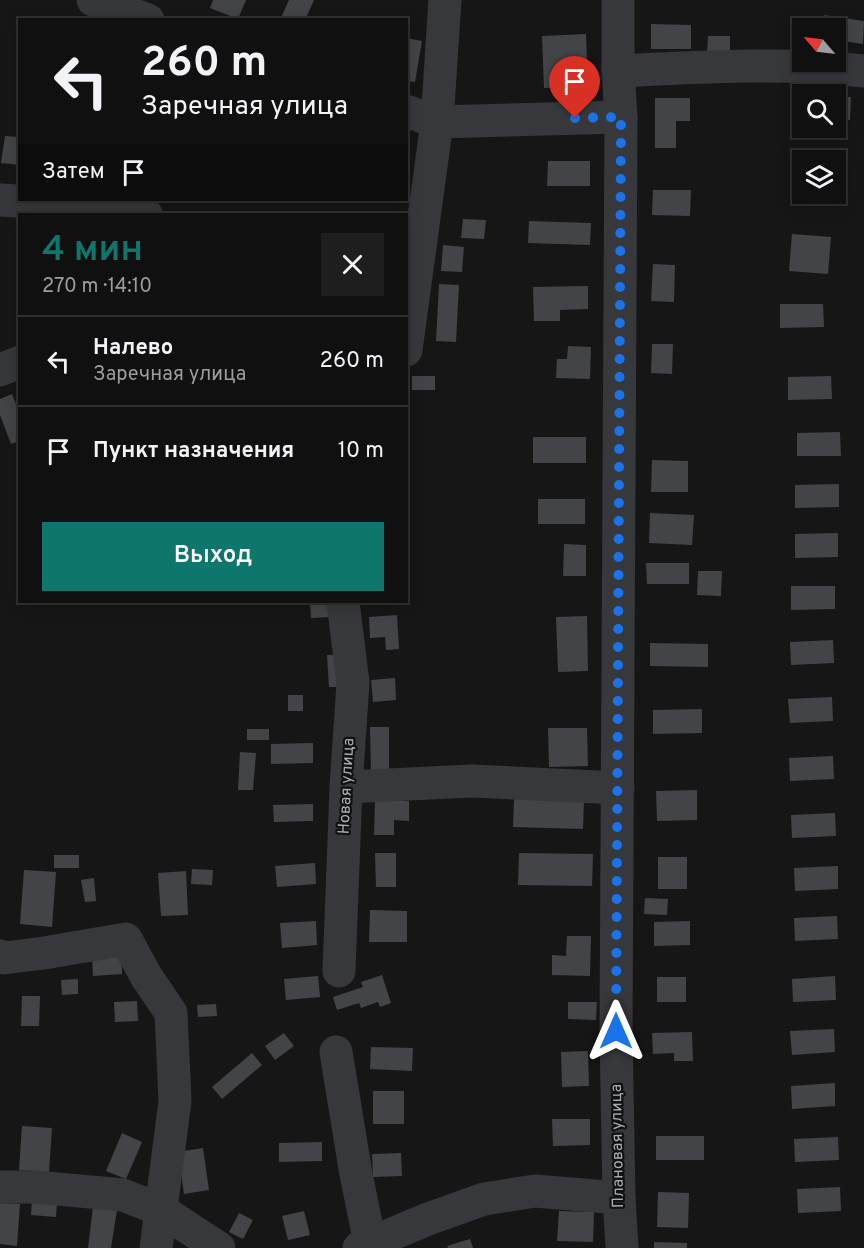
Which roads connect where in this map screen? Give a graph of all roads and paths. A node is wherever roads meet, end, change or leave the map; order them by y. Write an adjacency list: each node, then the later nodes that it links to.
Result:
1 (93, 0): 4 (street)
2 (445, 0): 9 (street)
3 (618, 0): 5 (street, Плановая улица)
4 (142, 18)
5 (618, 70): 6 (street); 8 (street, Плановая улица)
6 (864, 71)
7 (408, 112): 9 (street)
8 (621, 117): 9 (street); 18 (street, Плановая улица)
9 (437, 122): 12 (street)
10 (0, 200): 11 (street)
11 (142, 213)
12 (412, 256): 13 (street)
13 (408, 319)
14 (18, 363): 15 (street)
15 (0, 370)
16 (344, 603): 17 (street, Новая улица)
17 (346, 788): 18 (street); 20 (street, Новая улица)
18 (618, 788): 23 (street, Плановая улица)
19 (0, 956): 24 (street)
20 (339, 971)
21 (336, 1052): 25 (street)
22 (0, 1187): 24 (street)
23 (619, 1198): 25 (street); 28 (street, Плановая улица)
24 (160, 1210): 26 (street); 27 (street)
25 (364, 1246)
26 (156, 1248)
27 (219, 1248)
28 (622, 1248)

